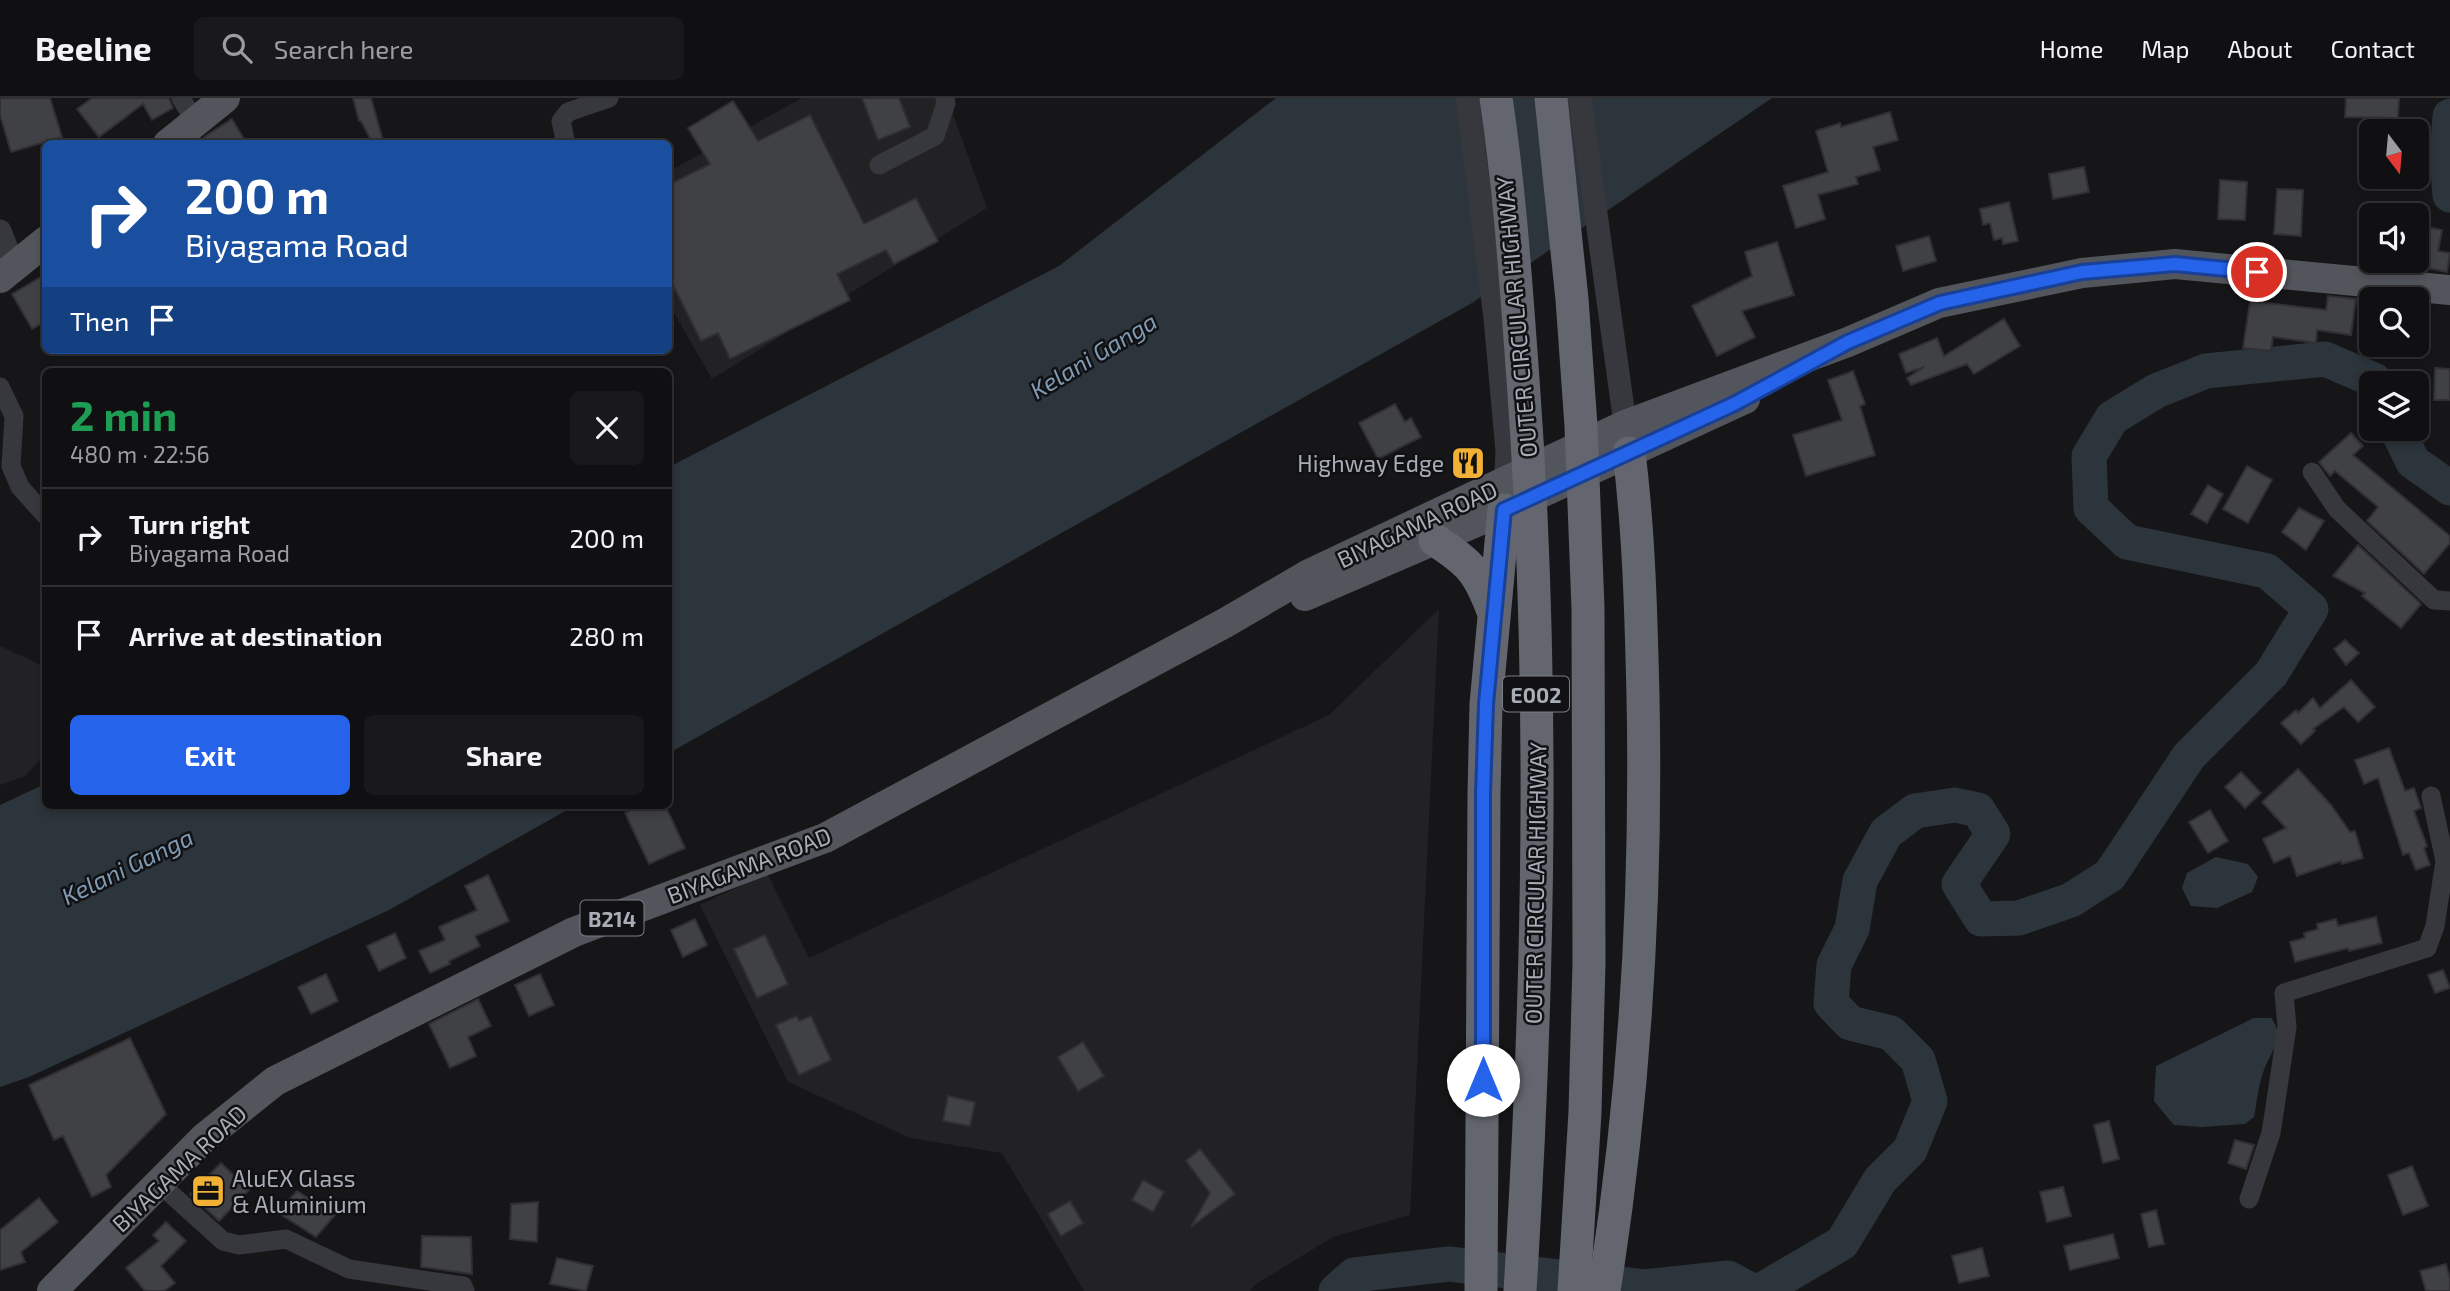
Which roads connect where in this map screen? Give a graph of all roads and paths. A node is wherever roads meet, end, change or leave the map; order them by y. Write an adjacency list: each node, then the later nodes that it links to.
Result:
1 (225, 98): 8 (main road)
2 (609, 98): 10 (street)
3 (945, 98): 11 (street)
4 (1467, 98): 19 (street)
5 (1496, 98): 32 (highway, OUTER CIRCULAR HIGHWAY / E002, bridge)
6 (1551, 98): 33 (highway, E002, bridge)
7 (1580, 98): 17 (street)
8 (188, 110): 9 (main road)
9 (170, 140)
10 (565, 140)
11 (879, 165)
12 (0, 231): 14 (street)
13 (42, 244): 14 (main road)
14 (7, 272)
15 (2450, 290): 17 (main road, BIYAGAMA ROAD / B214)
16 (0, 387): 20 (street)
17 (1627, 439): 19 (main road, BIYAGAMA ROAD / B214); 34 (highway)
18 (2312, 472): 22 (street)
19 (1505, 496): 21 (main road, BIYAGAMA ROAD / B214); 23 (highway); 24 (main road, BIYAGAMA ROAD / B214)
20 (42, 512)
21 (1435, 540): 23 (highway); 24 (main road, BIYAGAMA ROAD / B214)
22 (2450, 601)
23 (1493, 611): 31 (highway)
24 (1225, 623): 27 (main road, BIYAGAMA ROAD / B214)
25 (2431, 796): 26 (street)
26 (2447, 861): 28 (street)
27 (160, 1184): 29 (main road, BIYAGAMA ROAD / B214); 30 (street)
28 (2249, 1199)
29 (52, 1291)
30 (465, 1291)
31 (1481, 1291)
32 (1520, 1291)
33 (1574, 1291)
34 (1604, 1291)

